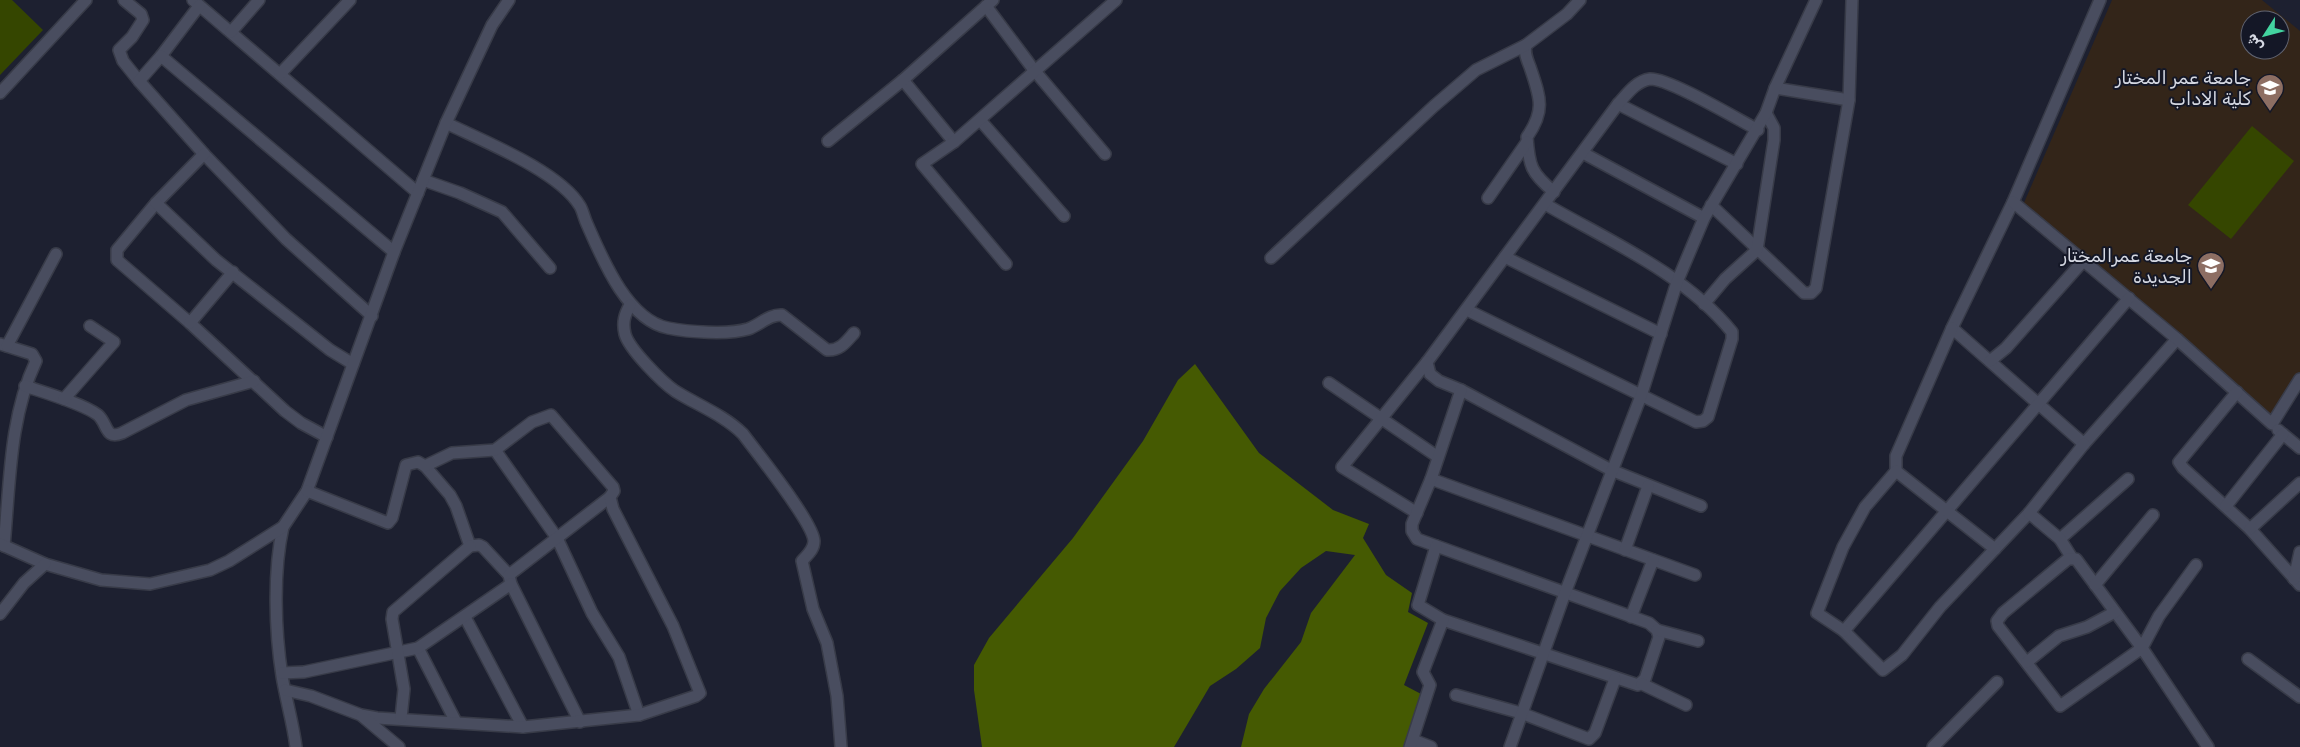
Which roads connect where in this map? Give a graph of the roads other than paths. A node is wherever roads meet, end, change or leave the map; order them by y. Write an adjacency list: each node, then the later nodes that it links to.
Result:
1 (86, 0): 21 (street)
2 (124, 0): 19 (street)
3 (259, 0): 13 (street)
4 (350, 0): 17 (street)
5 (509, 0): 26 (street)
6 (1116, 0): 16 (street)
7 (1580, 0): 14 (street)
8 (1816, 0): 20 (street)
9 (1852, 0): 22 (street)
10 (2100, 0): 39 (street)
11 (196, 3): 13 (street); 15 (street)
12 (990, 3): 16 (street); 18 (street)
13 (231, 32): 17 (street)
14 (1526, 45): 30 (street); 49 (street)
15 (162, 56): 19 (street); 46 (street)
16 (1034, 70): 25 (street); 33 (street)
17 (280, 74): 37 (street)
18 (903, 80): 28 (street); 29 (street)
19 (139, 81): 32 (street)
20 (1775, 88): 22 (street); 24 (street)
21 (0, 92)
22 (1849, 100): 45 (street)
23 (1618, 104): 27 (street); 31 (street); 34 (street)
24 (1766, 113): 27 (street); 45 (street)
25 (980, 120): 29 (street); 43 (street)
26 (446, 123): 35 (street); 57 (street)
27 (1758, 130): 34 (street)
28 (828, 141)
29 (954, 142): 51 (street)
30 (1527, 142): 36 (street); 38 (street)
31 (1583, 153): 36 (street); 44 (street)
32 (204, 154): 40 (street); 59 (street)
33 (1105, 154)
34 (1737, 164): 42 (street)
35 (423, 180): 37 (street); 52 (street)
36 (1554, 192): 41 (street)
37 (418, 193): 46 (street)
38 (1488, 198)
39 (2013, 202): 50 (street); 62 (street)
40 (156, 203): 53 (street); 60 (street)
41 (1544, 204): 48 (street); 54 (street)
42 (1711, 206): 44 (street); 45 (street)
43 (1064, 216)
44 (1704, 218): 54 (street)
45 (1757, 250): 56 (street)
46 (394, 252): 59 (street)
47 (56, 254): 66 (street)
48 (1505, 257): 58 (street); 64 (street)
49 (1271, 258)
50 (2084, 260): 55 (street); 67 (street)
51 (1006, 264)
52 (550, 268)
53 (233, 272): 60 (street); 69 (street)
54 (1676, 282): 56 (street); 64 (street)
55 (2129, 298): 65 (street); 78 (street)
56 (1704, 304): 76 (street)
57 (630, 305): 63 (street); 154 (street)
58 (1466, 310): 68 (street); 76 (street)
59 (372, 316): 69 (street)
60 (190, 323): 71 (street)
61 (90, 326): 77 (street)
62 (1952, 328): 67 (street); 89 (street)
63 (854, 334)
64 (1661, 334): 76 (street)
65 (2177, 339): 75 (street); 83 (street)
66 (4, 345): 73 (street)
67 (1990, 360): 78 (street)
68 (1427, 362): 74 (street); 79 (street)
69 (353, 364): 82 (street)
70 (2300, 379): 80 (street)
71 (254, 381): 77 (street); 82 (street)
72 (1329, 383): 79 (street)
73 (25, 386): 77 (street); 107 (street)
74 (1461, 390): 86 (street); 88 (street)
75 (2237, 392): 80 (street); 97 (street)
76 (1641, 396): 88 (street)
77 (64, 399)
78 (2038, 403): 83 (street); 98 (street)
79 (1382, 418): 86 (street); 99 (street)
80 (2272, 424): 81 (street)
81 (2283, 434): 84 (street); 97 (street)
82 (327, 437): 94 (street)
83 (2084, 444): 100 (street)
84 (2300, 448)
85 (495, 450): 87 (street); 95 (street); 105 (street)
86 (1438, 457): 90 (street)
87 (425, 466): 94 (street); 108 (street)
88 (1611, 470): 93 (street); 104 (street)
89 (1896, 471): 98 (street); 128 (street)
90 (1431, 479): 99 (street); 104 (street)
91 (2128, 479): 106 (street)
92 (2300, 483): 103 (street)
93 (1648, 486): 96 (street); 111 (street)
94 (307, 491): 102 (street)
95 (610, 497): 105 (street); 146 (street)
96 (1701, 506)
97 (2226, 506): 103 (street)
98 (1946, 511): 110 (street); 128 (street)
99 (1416, 513): 109 (street)
100 (2029, 513): 106 (street); 110 (street)
101 (2153, 515): 120 (street)
102 (283, 527): 115 (street); 136 (street)
103 (2250, 529): 119 (street)
104 (1588, 536): 111 (street); 121 (street)
105 (557, 538): 118 (street); 146 (street)
106 (2060, 539): 113 (street)
107 (2, 545): 115 (street)
108 (470, 546): 118 (street); 133 (street)
109 (1436, 546): 121 (street); 126 (street)
110 (1995, 549): 128 (street)
111 (1625, 550): 114 (street)
112 (2300, 552): 119 (street)
113 (2072, 558): 120 (street); 135 (street)
114 (1653, 560): 117 (street); 125 (street)
115 (45, 564): 123 (street)
116 (2196, 565): 131 (street)
117 (1695, 575)
118 (510, 579): 124 (street); 149 (street)
119 (2297, 582)
120 (2095, 585): 122 (street)
121 (1565, 593): 125 (street); 132 (street)
122 (2115, 612): 131 (street); 135 (street)
123 (0, 614)
124 (465, 617): 130 (street); 150 (street)
125 (1631, 617): 127 (street)
126 (1443, 620): 132 (street); 151 (street)
127 (1657, 630): 129 (street); 139 (street)
128 (1844, 631)
129 (1698, 641)
130 (418, 648): 133 (street); 148 (street)
131 (2142, 648): 135 (street); 158 (street)
132 (1544, 652): 137 (street); 144 (street)
133 (399, 653): 136 (street); 147 (street)
134 (2248, 659): 142 (street)
135 (2027, 662)
136 (282, 673): 140 (street)
137 (1615, 679): 139 (street); 144 (street)
138 (1997, 682): 157 (street)
139 (1642, 684): 143 (street)
140 (285, 690): 145 (street); 152 (street)
141 (1456, 695): 144 (street)
142 (2300, 698)
143 (1686, 705)
144 (1521, 713): 156 (street)
145 (361, 715): 147 (street); 153 (street)
146 (639, 715): 149 (street)
147 (401, 718): 148 (street)
148 (456, 722): 150 (street)
149 (580, 722): 150 (street)
150 (523, 727)
151 (1411, 744): 155 (street)
152 (296, 747)
153 (399, 747)
154 (841, 747)
155 (1431, 747)
156 (1510, 747)
157 (1933, 747)
158 (2208, 747)

